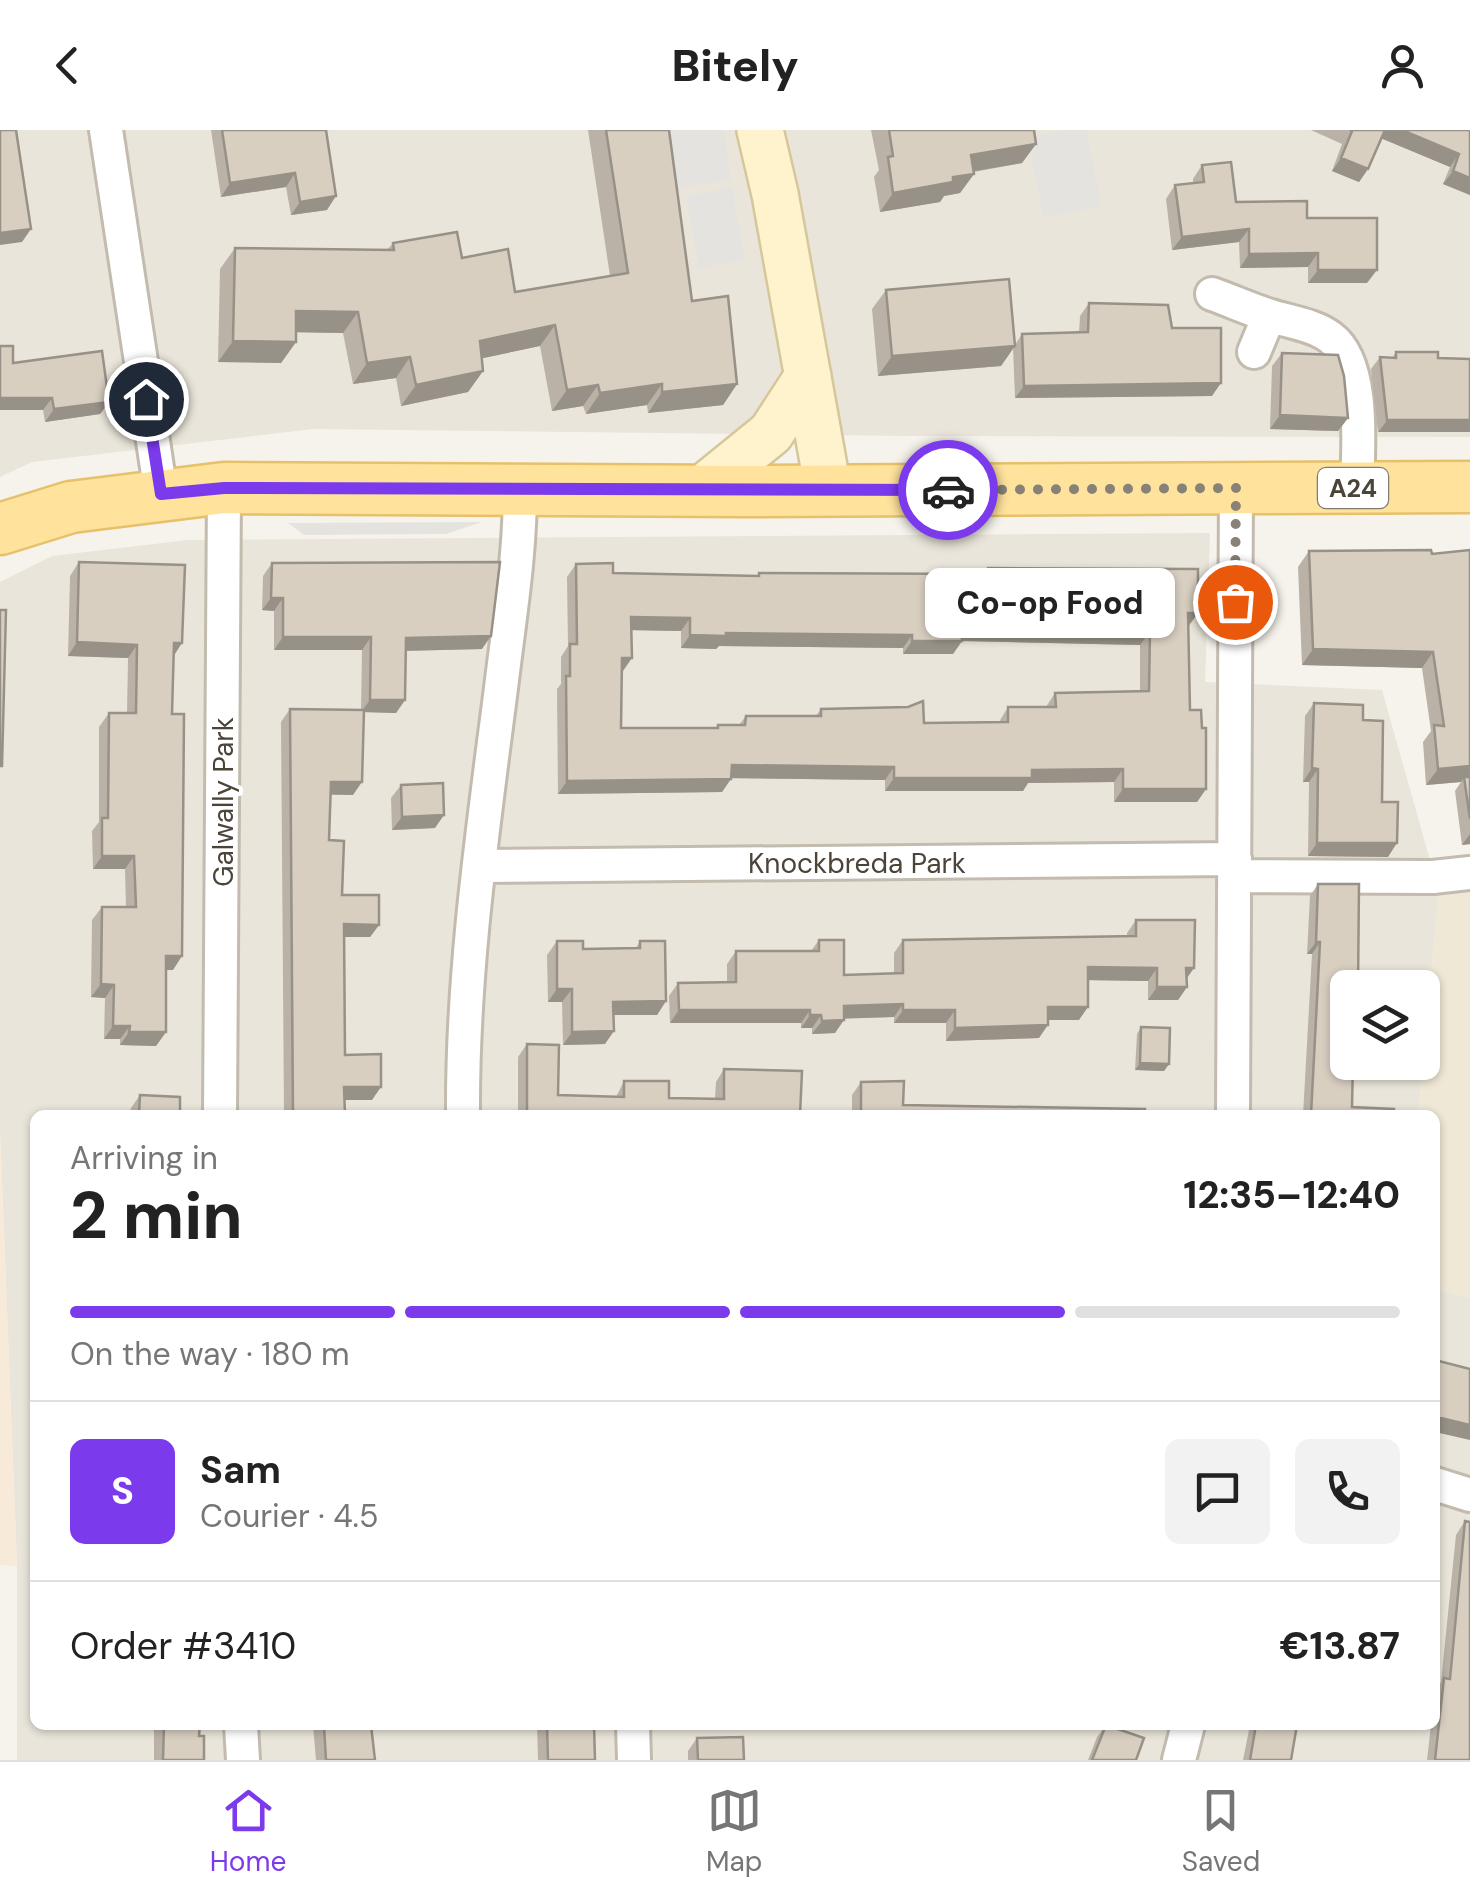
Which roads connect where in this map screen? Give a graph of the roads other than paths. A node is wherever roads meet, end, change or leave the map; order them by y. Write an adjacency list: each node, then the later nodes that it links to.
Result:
1 (106, 130): 14 (street)
2 (760, 130): 6 (street)
3 (1212, 294): 4 (street)
4 (1269, 316): 5 (street); 10 (street)
5 (1254, 352)
6 (808, 376): 12 (street); 13 (street)
7 (1470, 487): 10 (main road, A24)
8 (224, 488): 11 (main road, A24); 14 (main road, A24); 19 (street, Galwally Park)
9 (1236, 488): 10 (main road, A24); 13 (main road, A24); 17 (street)
10 (1358, 488)
11 (520, 490): 12 (main road, A24); 16 (street)
12 (702, 490): 13 (main road, A24)
13 (828, 490)
14 (161, 494): 15 (main road, A24)
15 (6, 526)
16 (479, 866): 17 (street, Knockbreda Park); 20 (street)
17 (1235, 868): 18 (street, Knockbreda Park); 21 (street)
18 (1470, 873)
19 (220, 1110)
20 (463, 1110)
21 (1233, 1110)
22 (1440, 1486): 23 (street)
23 (1470, 1495)
24 (242, 1730): 27 (street)
25 (632, 1730): 28 (street)
26 (1187, 1730): 29 (street)
27 (243, 1760)
28 (634, 1760)
29 (1179, 1760)

